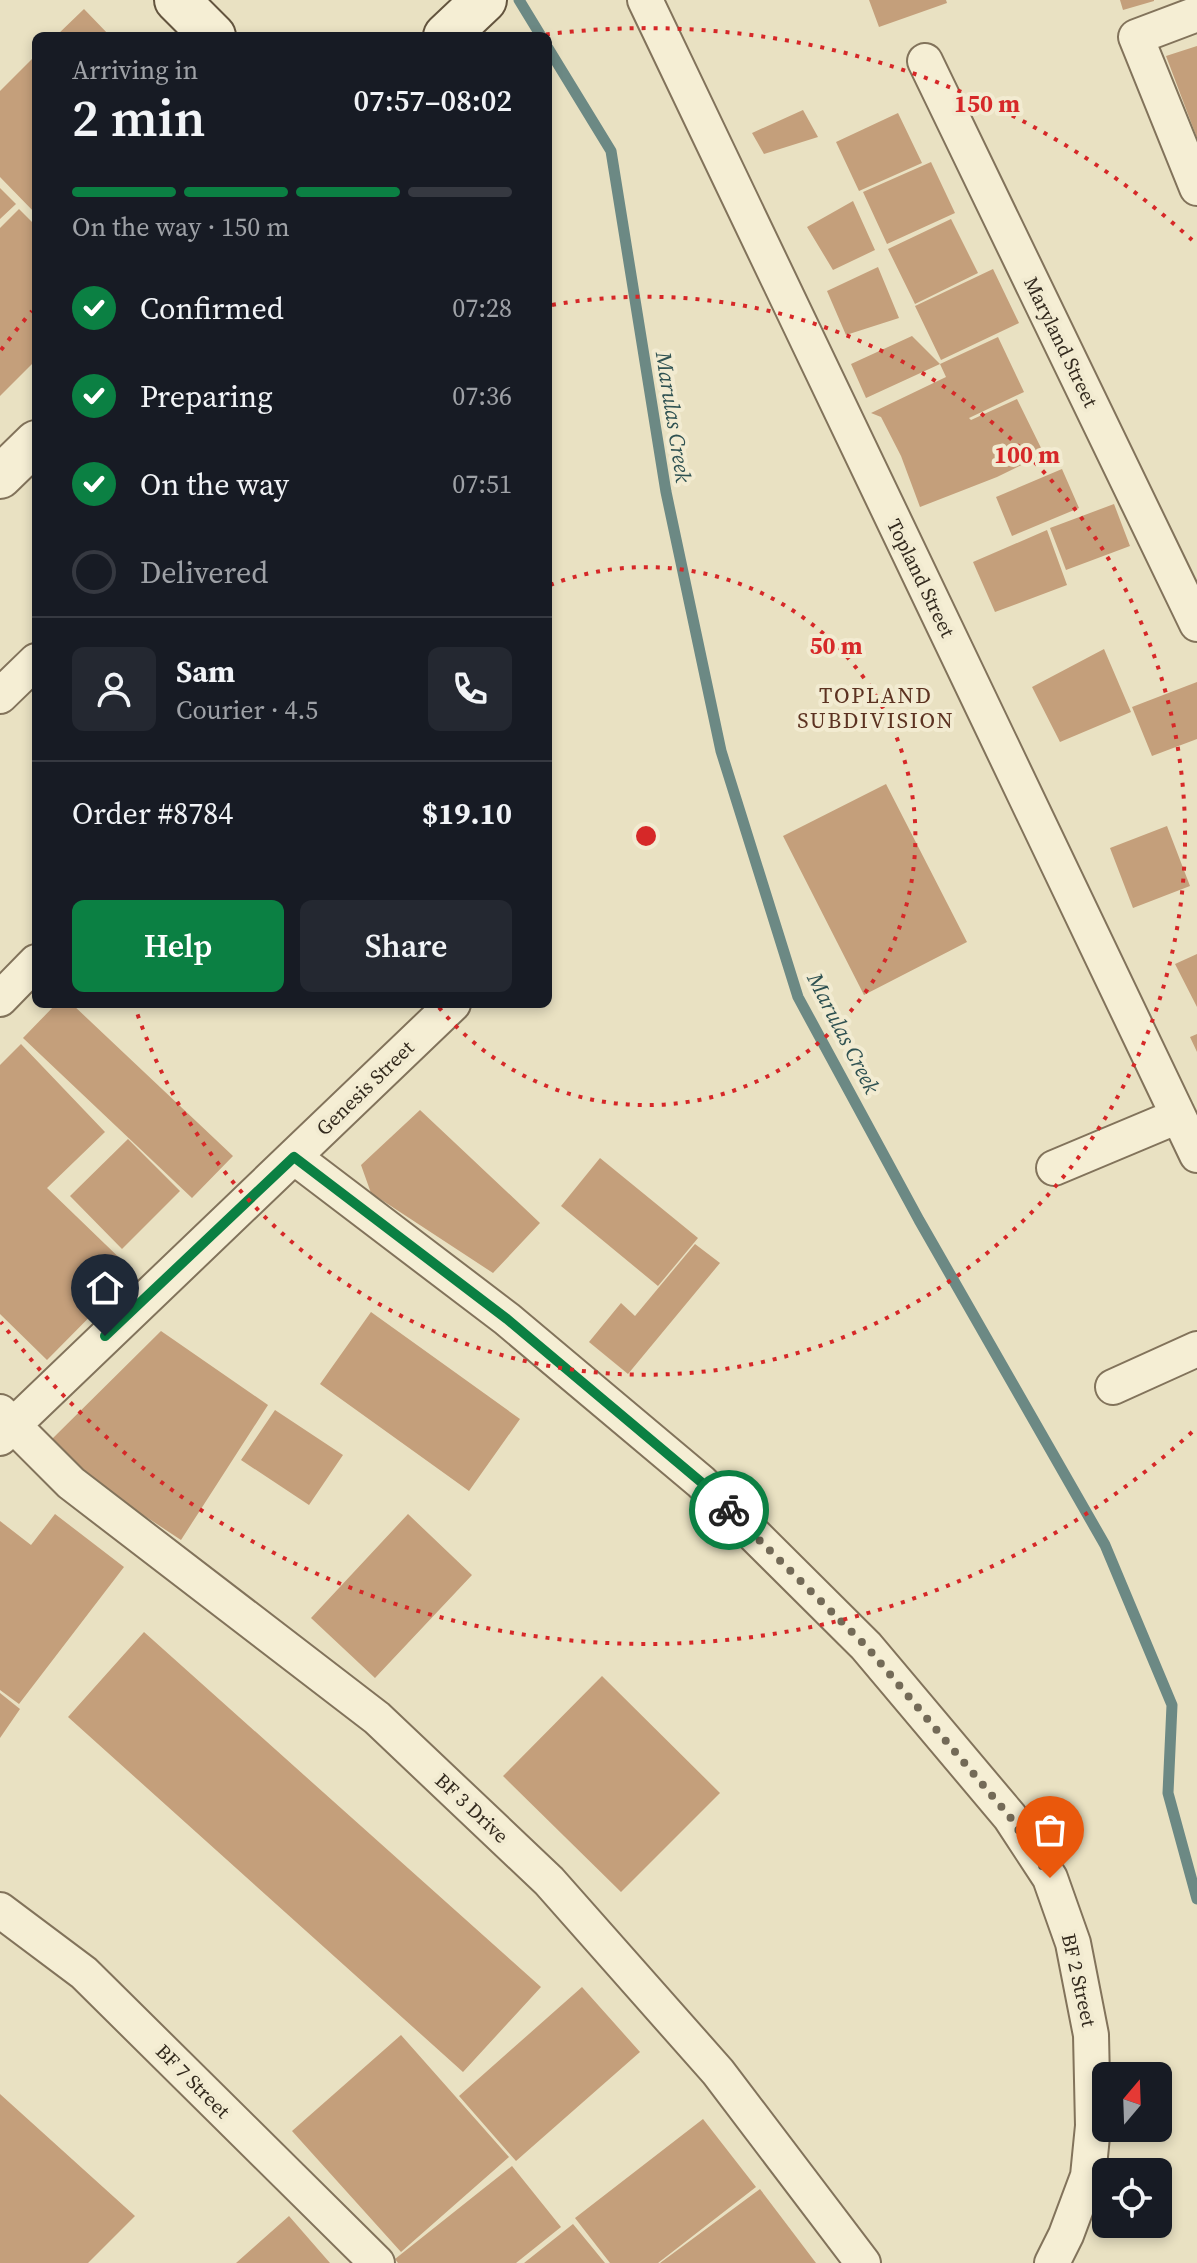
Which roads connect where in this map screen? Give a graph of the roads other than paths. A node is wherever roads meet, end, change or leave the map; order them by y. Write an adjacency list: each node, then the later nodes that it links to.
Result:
1 (177, 0): 4 (main road)
2 (645, 0): 15 (street, Topland Street)
3 (1197, 14): 6 (street)
4 (209, 32)
5 (925, 61): 9 (street, Maryland Street)
6 (1197, 188)
7 (32, 446): 8 (street)
8 (0, 477)
9 (1197, 624)
10 (32, 665): 11 (street)
11 (0, 696)
12 (32, 966): 13 (street)
13 (0, 999)
14 (449, 1008): 17 (street, Genesis Street)
15 (1178, 1116): 16 (street, Topland Street); 18 (street)
16 (1197, 1155)
17 (294, 1157): 21 (street, Genesis Street); 25 (street, BF 2 Street)
18 (1054, 1168)
19 (1197, 1349): 20 (street)
20 (1113, 1387)
21 (4, 1425): 24 (street, BF 3 Drive)
22 (0, 1910): 23 (street, BF 7 Street)
23 (377, 2263)
24 (863, 2263)
25 (1052, 2263)

